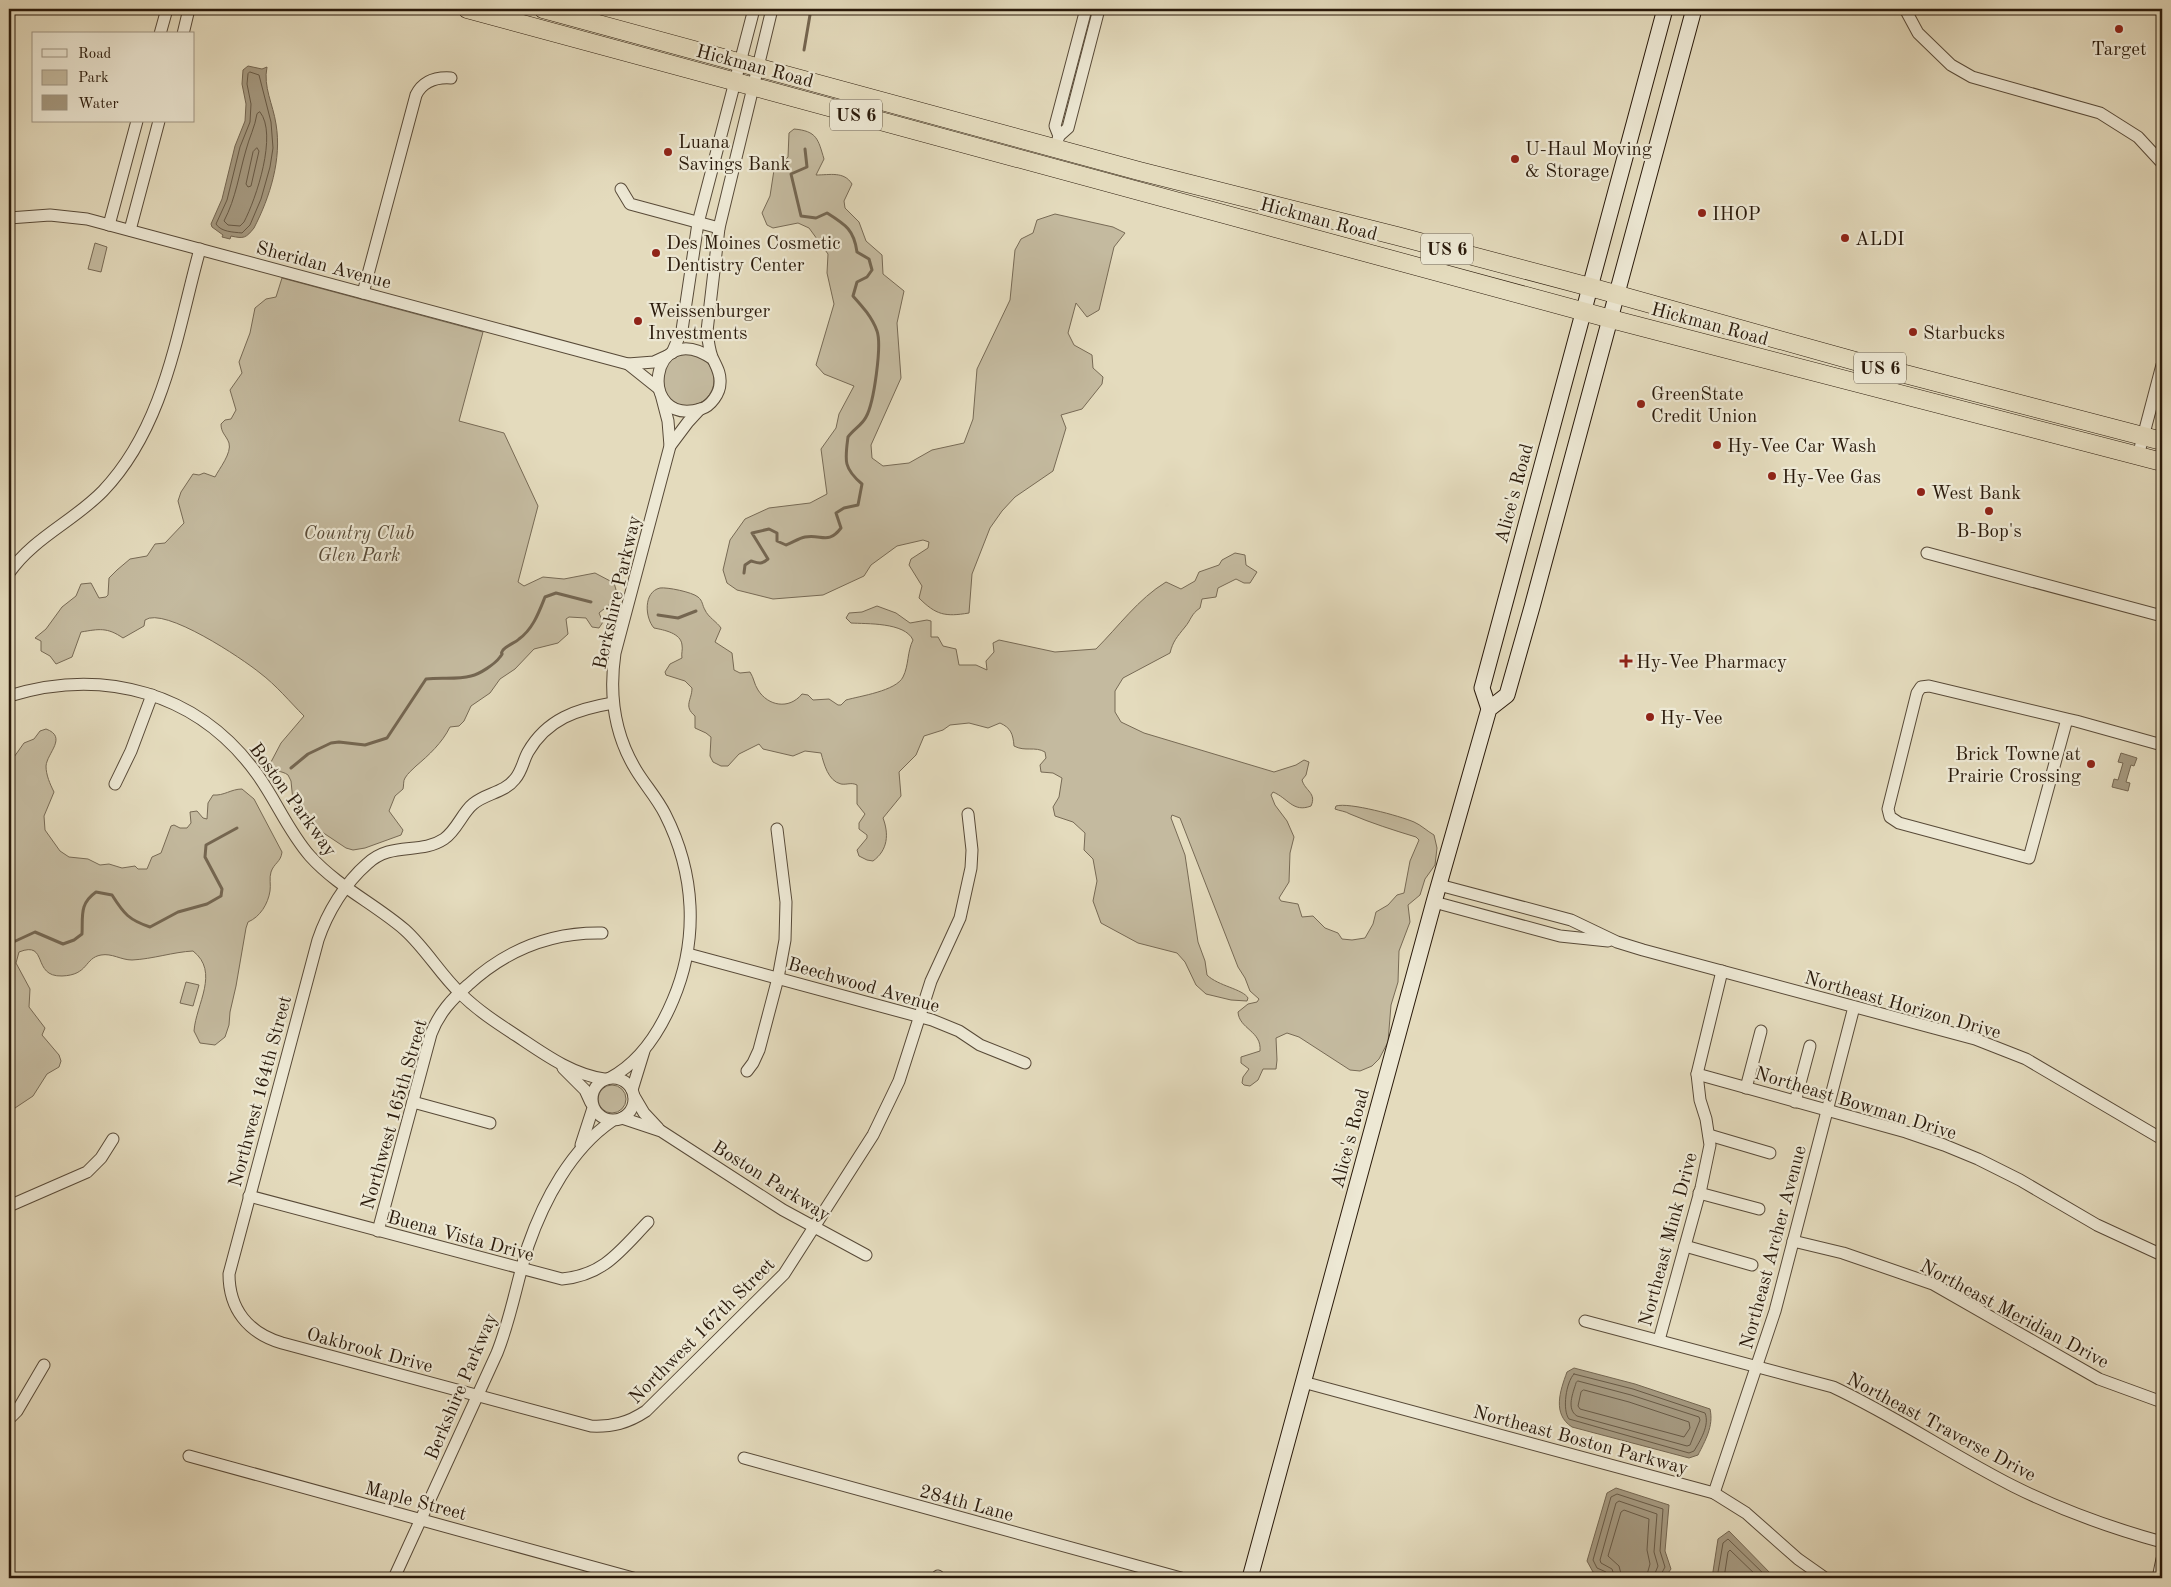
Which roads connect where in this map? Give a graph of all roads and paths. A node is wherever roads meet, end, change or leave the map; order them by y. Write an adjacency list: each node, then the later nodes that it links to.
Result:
1 (167, 9): 12 (street)
2 (190, 9): 13 (street)
3 (467, 9): 15 (highway, Hickman Road / US 6)
4 (543, 9): 15 (highway, Hickman Road / US 6)
5 (754, 9): 15 (street)
6 (772, 9): 14 (street)
7 (1086, 9): 21 (street)
8 (1099, 9): 21 (street)
9 (1664, 9): 32 (main road, Alice's Road)
10 (1694, 9): 34 (main road)
11 (1905, 9): 22 (street)
12 (161, 32)
13 (184, 32)
14 (756, 67): 15 (highway, Hickman Road / US 6); 17 (street); 21 (highway, Hickman Road / US 6)
15 (737, 72): 17 (highway, Hickman Road / US 6); 27 (street)
16 (451, 78): 33 (street)
17 (753, 87): 20 (highway, Hickman Road / US 6); 29 (street)
18 (137, 122): 28 (street)
19 (159, 122): 30 (street)
20 (895, 125): 21 (highway); 23 (highway, Hickman Road / US 6)
21 (1057, 142): 24 (highway, Hickman Road / US 6)
22 (2162, 163)
23 (1046, 166): 24 (highway); 35 (highway, Hickman Road / US 6)
24 (1192, 185): 32 (highway, Hickman Road / US 6)
25 (621, 189): 27 (street)
26 (9, 218): 28 (street, Sheridan Avenue)
27 (698, 223): 29 (street); 37 (street)
28 (109, 225): 30 (street, Sheridan Avenue)
29 (719, 228): 38 (street)
30 (130, 230): 31 (street, Sheridan Avenue)
31 (200, 249): 33 (street, Sheridan Avenue); 49 (street)
32 (1590, 287): 34 (highway, Hickman Road / US 6); 35 (main road, Alice's Road)
33 (363, 293): 39 (street, Sheridan Avenue)
34 (1617, 295): 36 (main road); 43 (highway, Hickman Road / US 6)
35 (1583, 311): 36 (highway, Hickman Road / US 6); 54 (main road, Alice's Road)
36 (1610, 319): 46 (highway, Hickman Road / US 6); 54 (main road)
37 (669, 355): 38 (street); 39 (street, Sheridan Avenue); 41 (street)
38 (713, 358): 42 (street)
39 (628, 364): 41 (street, Sheridan Avenue)
40 (2162, 365): 43 (street)
41 (660, 393): 42 (street); 45 (street, Berkshire Parkway)
42 (700, 409): 45 (street, Berkshire Parkway)
43 (2143, 436): 44 (highway, Hickman Road / US 6); 46 (street)
44 (2162, 441)
45 (670, 446): 53 (street, Berkshire Parkway)
46 (2138, 456): 47 (highway, Hickman Road / US 6)
47 (2162, 462)
48 (1927, 553): 50 (street)
49 (9, 573)
50 (2162, 616)
51 (152, 695): 52 (street, Boston Parkway); 57 (street); 61 (street, Boston Parkway)
52 (9, 696)
53 (613, 703): 61 (street, Northwest 164th Street); 65 (street, Berkshire Parkway)
54 (1489, 710): 60 (main road, Alice's Road)
55 (2067, 719): 55 (street); 56 (street)
56 (2162, 745)
57 (115, 784)
58 (968, 814): 70 (street, Northwest 167th Street)
59 (777, 829): 67 (street)
60 (1439, 885): 62 (main road, Alice's Road); 64 (street, Northeast Horizon Drive)
61 (346, 888): 68 (street, Boston Parkway); 94 (street, Northwest 164th Street)
62 (1434, 902): 64 (street, Northeast Horizon Drive); 111 (main road, Alice's Road)
63 (602, 933): 68 (street, Northwest 165th Street)
64 (1617, 942): 66 (street, Northeast Horizon Drive)
65 (688, 954): 67 (street, Beechwood Avenue); 73 (street, Berkshire Parkway)
66 (1722, 972): 69 (street, Northeast Horizon Drive); 77 (street, Northeast Mink Drive)
67 (778, 978): 70 (street, Beechwood Avenue); 76 (street)
68 (459, 993): 74 (street, Boston Parkway); 81 (street, Northwest 165th Street)
69 (1854, 1007): 84 (street, Northeast Archer Avenue); 90 (street, Northeast Horizon Drive)
70 (921, 1017): 75 (street, Beechwood Avenue); 98 (street, Northwest 167th Street)
71 (1761, 1031): 79 (street)
72 (1810, 1046): 82 (street)
73 (645, 1050): 78 (street, Berkshire Parkway); 80 (street, Berkshire Parkway)
74 (558, 1063): 78 (street, Boston Parkway); 83 (street, Boston Parkway)
75 (1025, 1063)
76 (747, 1071)
77 (1697, 1074): 79 (street, Northeast Bowman Drive); 88 (street, Northeast Mink Drive)
78 (607, 1079): 80 (street); 83 (street)
79 (1746, 1088): 82 (street, Northeast Bowman Drive)
80 (633, 1093): 85 (street); 87 (street, Boston Parkway)
81 (413, 1102): 86 (street); 99 (street, Northwest 165th Street)
82 (1795, 1102): 84 (street, Northeast Bowman Drive)
83 (592, 1106): 85 (street); 91 (street, Berkshire Parkway)
84 (1827, 1110): 100 (street, Northeast Archer Avenue); 102 (street, Northeast Bowman Drive)
85 (617, 1120): 87 (street, Boston Parkway); 91 (street, Berkshire Parkway)
86 (490, 1124)
87 (661, 1131): 98 (street, Boston Parkway)
88 (1709, 1135): 92 (street); 93 (street, Northeast Mink Drive)
89 (113, 1139): 95 (street)
90 (2162, 1139)
91 (578, 1151): 105 (street, Berkshire Parkway)
92 (1770, 1153)
93 (1699, 1193): 96 (street); 101 (street, Northeast Mink Drive)
94 (249, 1196): 99 (street, Buena Vista Drive); 106 (street, Northwest 164th Street)
95 (9, 1206)
96 (1759, 1209)
97 (648, 1222): 105 (street, Buena Vista Drive)
98 (812, 1227): 103 (street, Boston Parkway); 115 (street, Northwest 167th Street)
99 (378, 1231): 105 (street, Buena Vista Drive)
100 (1794, 1241): 110 (street, Northeast Archer Avenue); 113 (street, Northeast Meridian Drive)
101 (1685, 1246): 104 (street); 108 (street, Northeast Mink Drive)
102 (2162, 1255)
103 (866, 1256)
104 (1752, 1265)
105 (521, 1270): 112 (street, Berkshire Parkway)
106 (236, 1308): 112 (street, Oakbrook Drive)
107 (1586, 1321): 108 (street, Northeast Traverse Drive)
108 (1659, 1340): 110 (street, Northeast Traverse Drive)
109 (44, 1365): 114 (street)
110 (1757, 1367): 118 (street, Northeast Archer Avenue); 120 (street, Northeast Traverse Drive)
111 (1303, 1382): 118 (street, Northeast Boston Parkway); 125 (main road, Alice's Road)
112 (477, 1396): 115 (street, Oakbrook Drive); 119 (street, Berkshire Parkway)
113 (2162, 1402)
114 (9, 1419)
115 (624, 1423)
116 (189, 1456): 119 (street, Maple Street)
117 (744, 1458): 124 (street, 284th Lane)
118 (1714, 1493): 126 (street, Northeast Boston Parkway)
119 (421, 1520): 122 (street, Berkshire Parkway); 123 (street, Maple Street)
120 (2162, 1542)
121 (2162, 1559): 127 (street)
122 (394, 1578)
123 (633, 1578)
124 (1182, 1578)
125 (1250, 1578)
126 (1825, 1578)
127 (2158, 1578)

